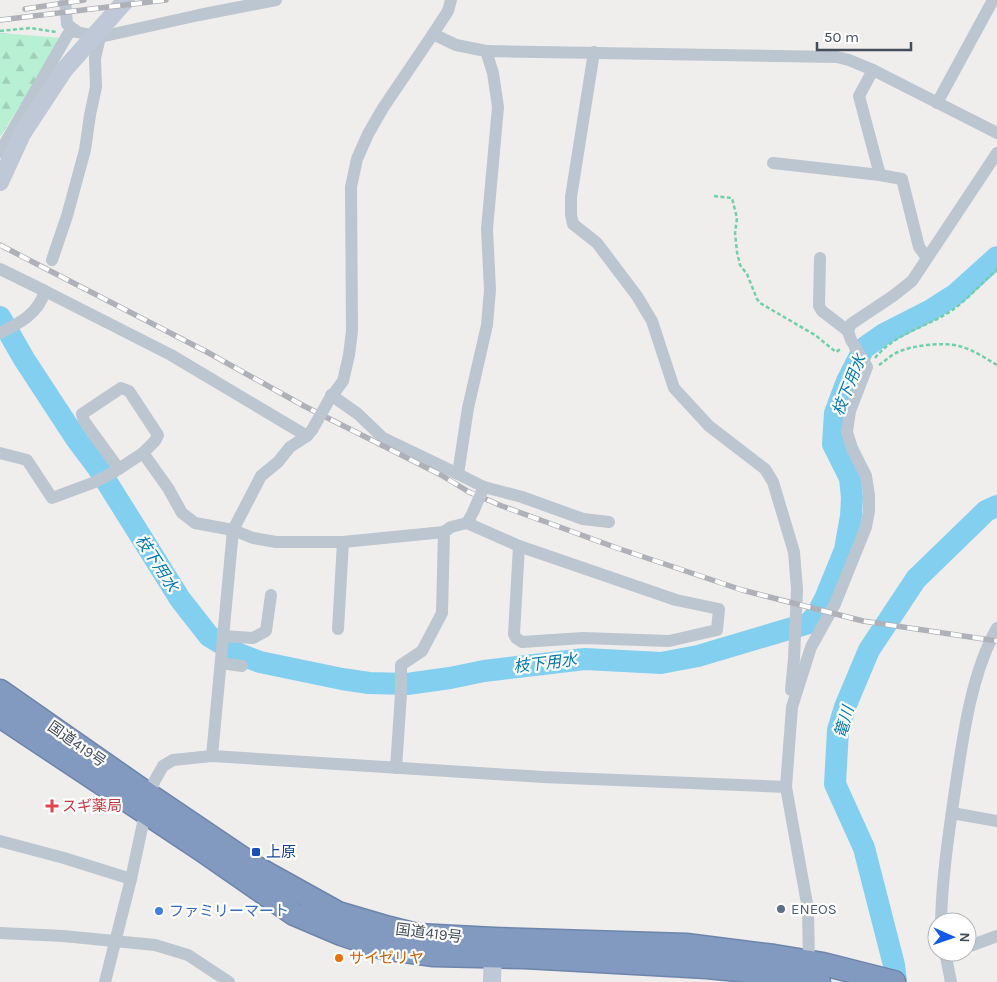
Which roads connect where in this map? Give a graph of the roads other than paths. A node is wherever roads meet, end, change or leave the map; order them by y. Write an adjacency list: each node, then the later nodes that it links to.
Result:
1 (65, 0): 6 (street)
2 (126, 0): 8 (street)
3 (276, 0): 8 (street)
4 (451, 0): 7 (street)
5 (993, 0): 12 (street)
6 (71, 32): 8 (street); 14 (street)
7 (433, 34): 9 (street); 26 (street)
8 (98, 36): 18 (street); 21 (street)
9 (486, 51): 10 (street); 31 (street)
10 (594, 52): 11 (street); 46 (street)
11 (874, 70): 12 (street); 17 (street)
12 (937, 103): 13 (street)
13 (997, 133)
14 (0, 152)
15 (997, 153): 20 (street)
16 (773, 163): 17 (street)
17 (880, 175): 20 (street)
18 (1, 180)
19 (820, 258): 25 (street)
20 (927, 258): 25 (street)
21 (52, 260)
22 (0, 269): 23 (street)
23 (45, 291): 24 (street); 27 (street)
24 (0, 333)
25 (851, 338): 46 (street)
26 (330, 398): 27 (street, bridge); 31 (street)
27 (310, 433): 35 (street)
28 (142, 452): 30 (street); 30 (street); 35 (street)
29 (0, 453): 30 (street)
30 (116, 471)
31 (458, 474): 32 (street)
32 (484, 487): 33 (street, bridge); 34 (street)
33 (470, 518): 36 (street); 38 (street)
34 (609, 522)
35 (233, 530): 37 (street); 42 (street)
36 (444, 532): 37 (street); 49 (street)
37 (343, 542): 41 (street)
38 (519, 546): 38 (street)
39 (271, 595): 42 (street)
40 (997, 628): 52 (street)
41 (338, 629)
42 (223, 636): 43 (street)
43 (222, 661): 44 (street); 48 (street)
44 (242, 666)
45 (0, 691): 51 (highway, 国道419号)
46 (792, 707): 50 (street)
47 (0, 716): 51 (highway, 国道419号)
48 (212, 756): 49 (street); 51 (street)
49 (396, 768): 50 (street)
50 (786, 787): 63 (street)
51 (147, 804): 55 (street); 61 (highway, 国道419号)
52 (952, 813): 53 (street); 56 (street)
53 (997, 821)
54 (0, 840): 55 (street)
55 (131, 878): 59 (street)
56 (941, 912)
57 (0, 933): 59 (street)
58 (997, 936): 60 (street)
59 (114, 941): 64 (street); 65 (street)
60 (977, 943)
61 (493, 948): 63 (highway, 国道419号); 67 (street)
62 (949, 962): 69 (street)
63 (816, 974): 68 (highway, 国道419号)
64 (208, 976): 66 (street)
65 (105, 982)
66 (230, 982)
67 (492, 982)
68 (894, 982)
69 (950, 982)

